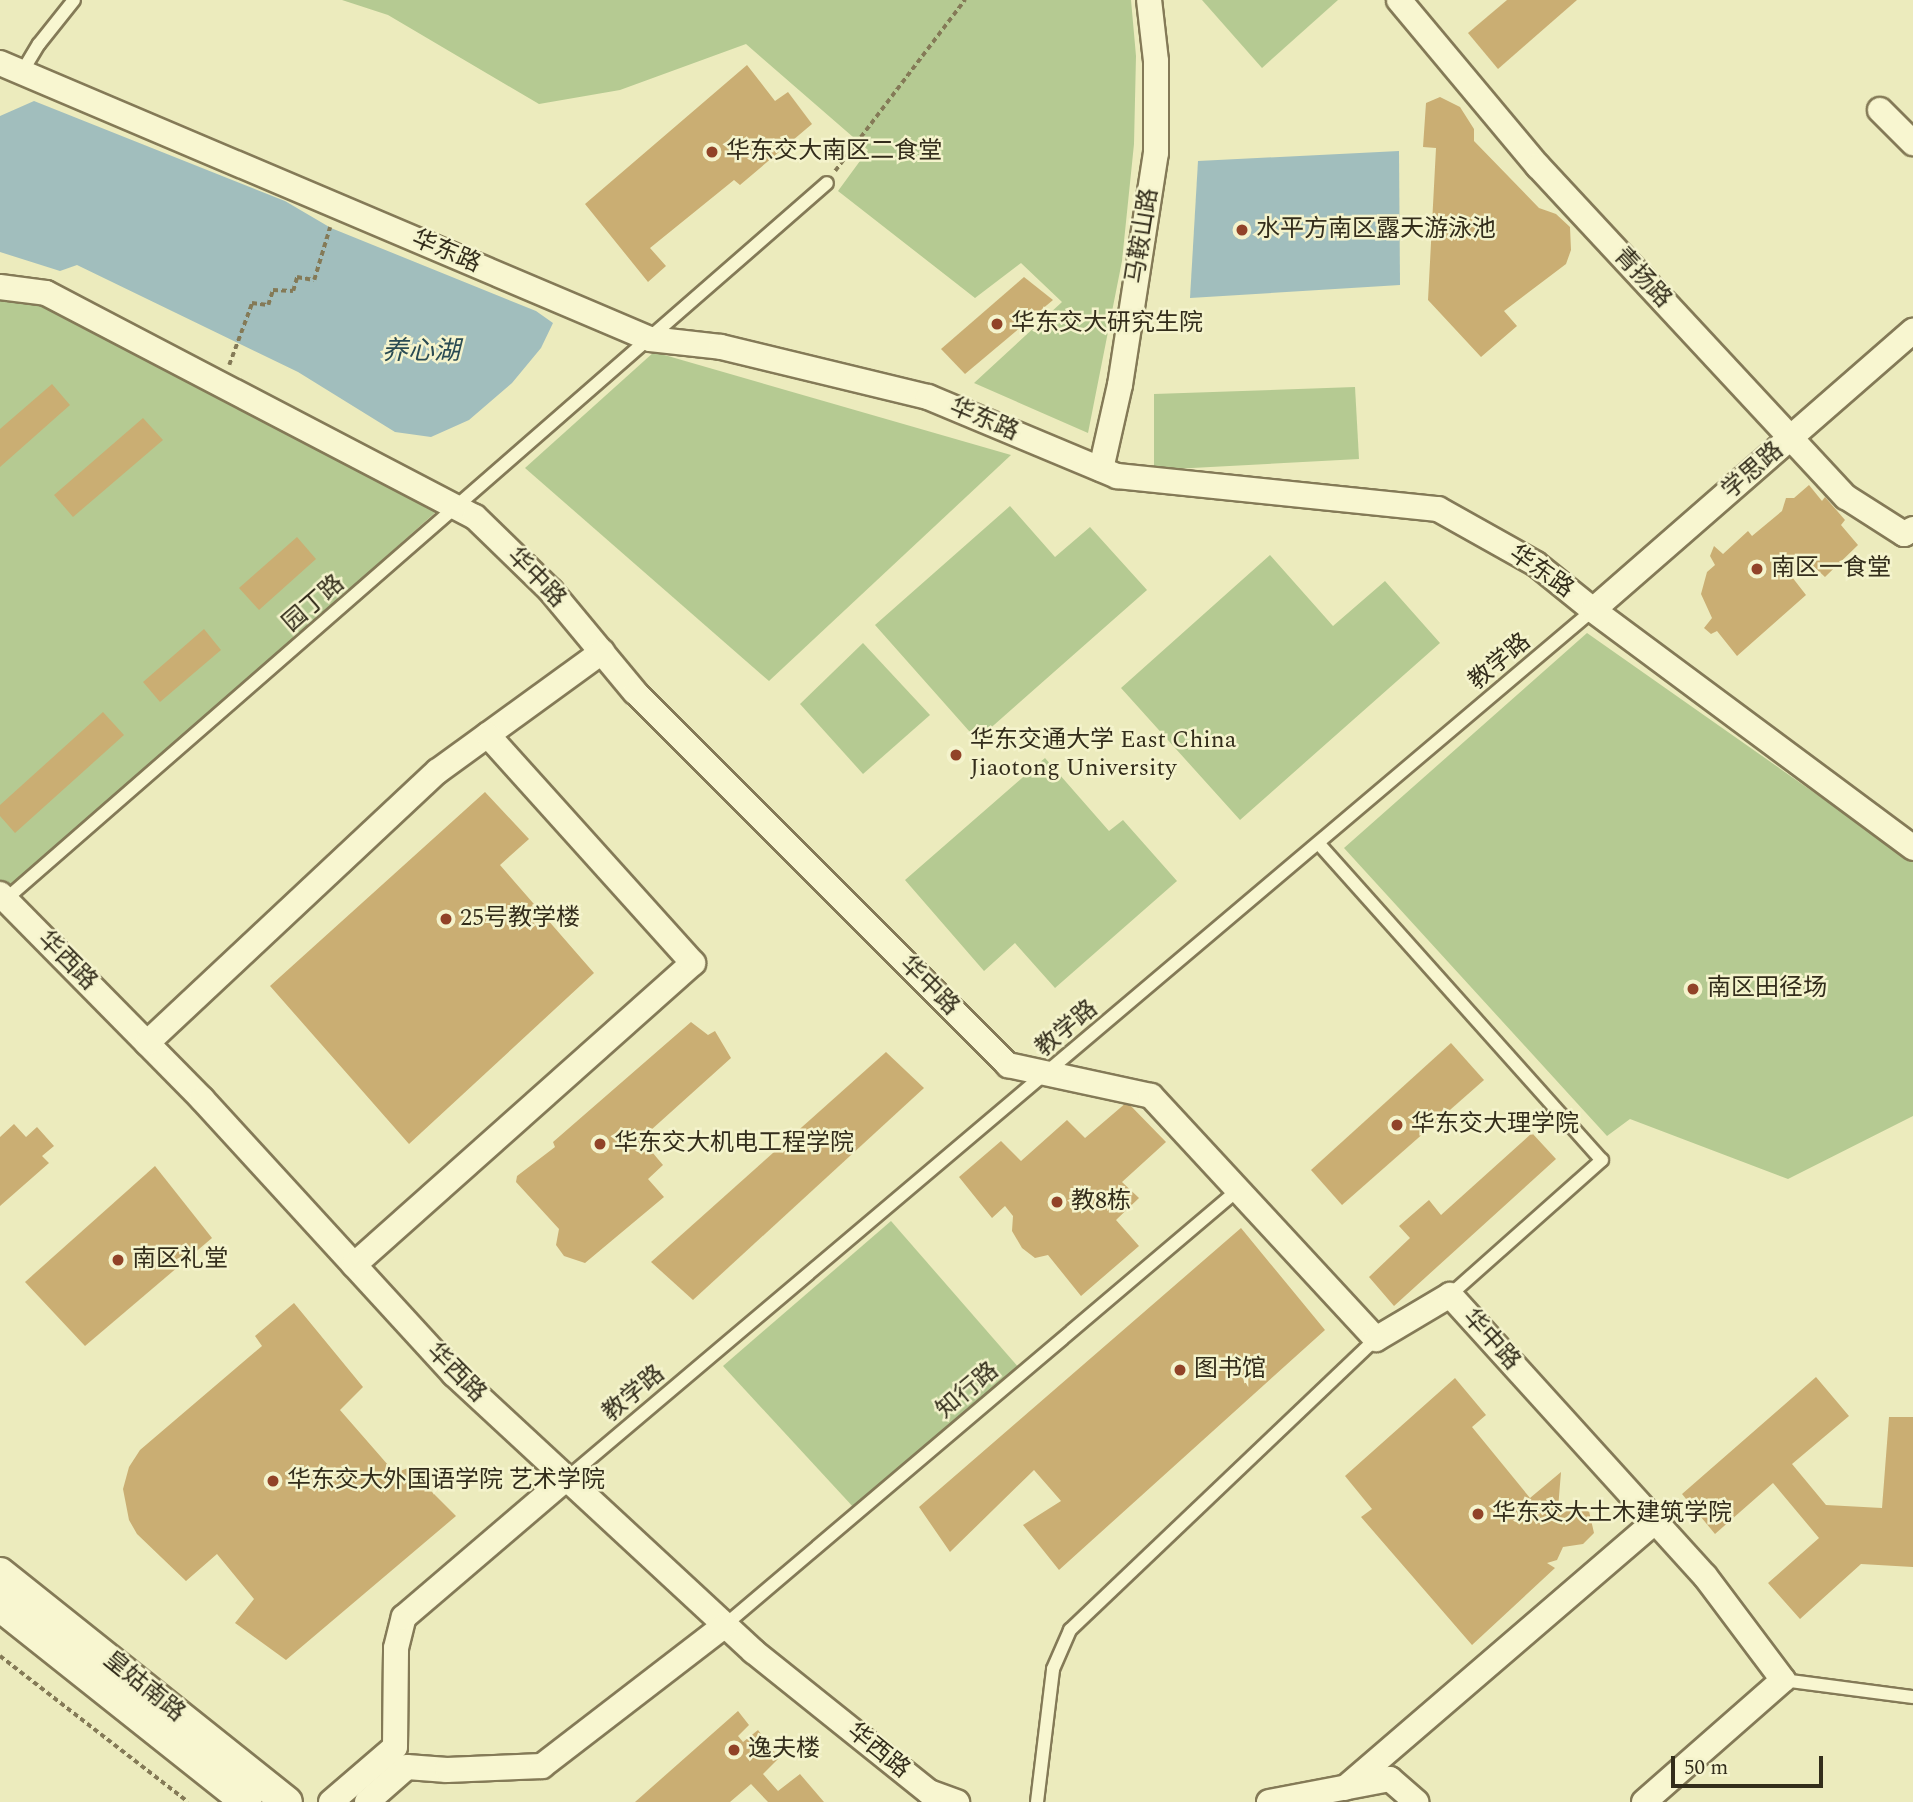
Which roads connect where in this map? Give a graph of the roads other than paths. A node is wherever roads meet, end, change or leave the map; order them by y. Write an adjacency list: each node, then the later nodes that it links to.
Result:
1 (74, 0): 4 (lane)
2 (1149, 0): 12 (street, 马鞍山路)
3 (1399, 0): 11 (street, 青扬路)
4 (11, 68): 10 (street, 华东路)
5 (1880, 110): 6 (street)
6 (1913, 143)
7 (827, 183): 10 (lane, 园丁路)
8 (0, 287): 13 (street, 华中路)
9 (1913, 331): 11 (street, 学思路)
10 (650, 339): 12 (street, 华东路); 13 (lane, 园丁路)
11 (1791, 438): 14 (street, 青扬路); 15 (street, 学思路)
12 (1101, 469): 15 (street, 华东路)
13 (457, 508): 16 (street, 华中路); 20 (lane, 园丁路)
14 (1909, 532)
15 (1593, 610): 18 (lane, 教学路); 19 (street, 华东路)
16 (602, 652): 17 (street); 22 (street, 华中路)
17 (488, 735): 21 (street); 24 (street)
18 (1319, 844): 22 (lane, 教学路); 25 (lane)
19 (1913, 848)
20 (3, 897): 21 (street, 华西路)
21 (146, 1043): 24 (street, 华西路)
22 (1048, 1073): 23 (street, 华中路); 27 (lane, 教学路)
23 (1239, 1189): 26 (street, 华中路); 31 (lane, 知行路)
24 (354, 1265): 27 (street, 华西路)
25 (1450, 1296): 26 (street, 华中路); 28 (street, 华中路)
26 (1376, 1339): 40 (lane)
27 (567, 1478): 31 (street, 华西路); 37 (street)
28 (1655, 1521): 32 (street, 华中路); 34 (street)
29 (0, 1573): 36 (street, 皇姑南路)
30 (0, 1606): 35 (street, 皇姑南路)
31 (725, 1625): 38 (street); 39 (street, 华西路)
32 (1783, 1680): 33 (lane); 43 (street)
33 (1913, 1697)
34 (1345, 1788): 41 (street); 42 (street)
35 (246, 1802)
36 (287, 1802)
37 (331, 1802)
38 (367, 1802)
39 (957, 1802)
40 (1037, 1802)
41 (1269, 1802)
42 (1416, 1802)
43 (1644, 1802)

